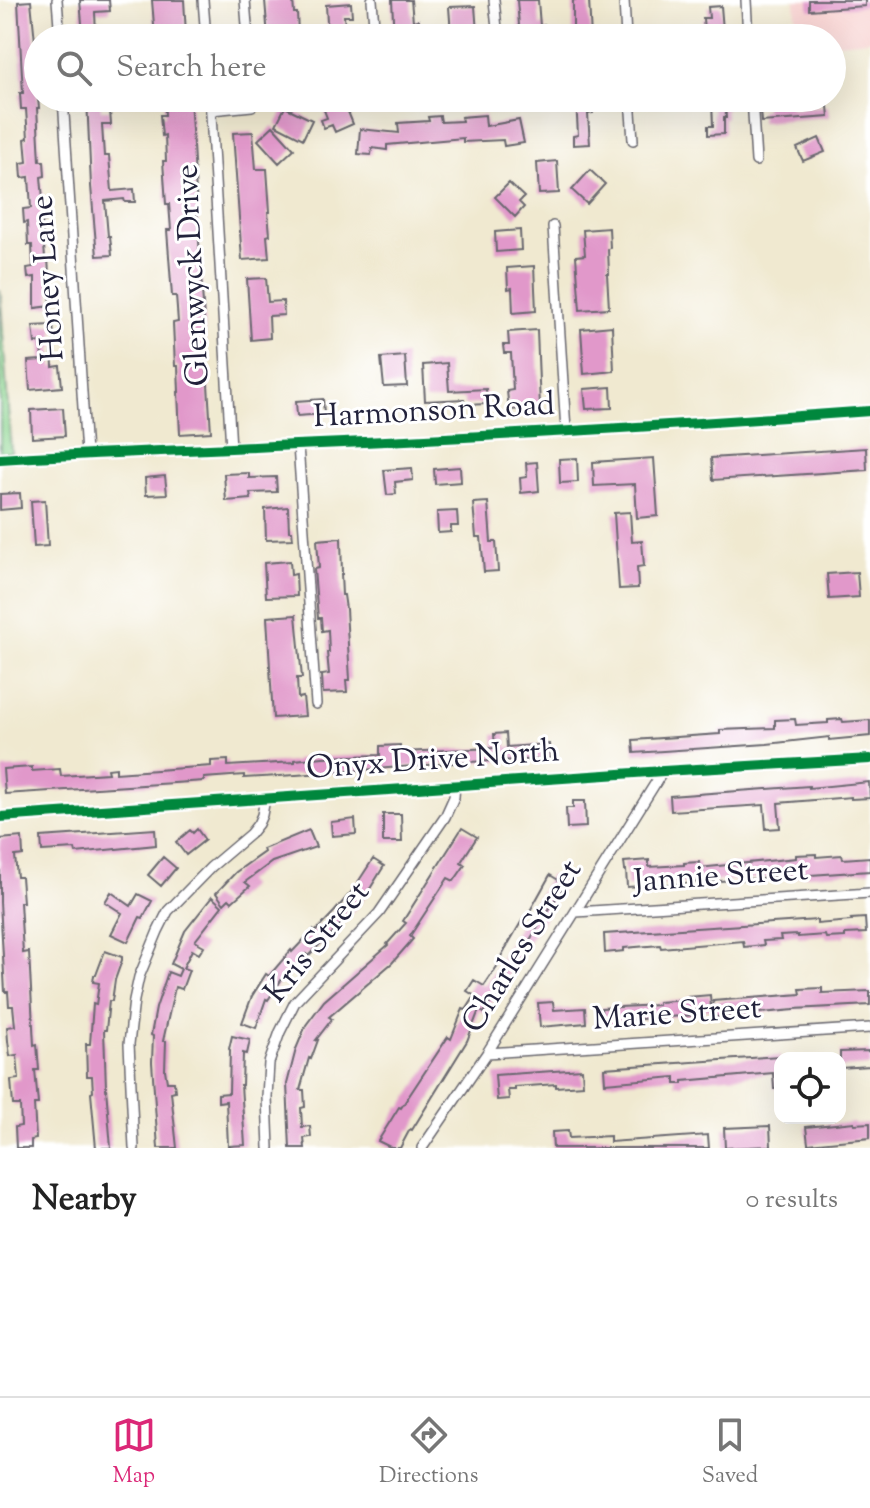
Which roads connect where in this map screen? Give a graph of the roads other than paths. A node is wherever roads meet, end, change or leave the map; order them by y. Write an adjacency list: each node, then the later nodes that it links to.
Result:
1 (57, 0): 8 (street)
2 (203, 0): 9 (street)
3 (245, 0): 10 (street)
4 (372, 0): 11 (street)
5 (494, 0): 12 (street)
6 (624, 0): 13 (street)
7 (746, 0): 14 (street)
8 (59, 24)
9 (205, 24)
10 (247, 24)
11 (374, 24)
12 (497, 24)
13 (625, 24)
14 (747, 24)
15 (64, 112): 26 (street, Honey Lane)
16 (211, 112): 25 (street, Glenwyck Drive)
17 (631, 112): 19 (street)
18 (753, 112): 20 (street)
19 (633, 140)
20 (756, 161)
21 (553, 226): 23 (street)
22 (870, 411): 23 (street, Harmonson Road)
23 (566, 430): 24 (street, Harmonson Road)
24 (298, 445): 25 (street, Harmonson Road); 28 (street)
25 (231, 448): 26 (street, Harmonson Road)
26 (86, 454): 27 (street, Harmonson Road)
27 (0, 459)
28 (316, 704)
29 (870, 759): 30 (street, Onyx Drive North)
30 (663, 771): 31 (street, Onyx Drive North); 35 (street, Charles Street)
31 (455, 785): 32 (street, Onyx Drive North); 39 (street, Kris Street)
32 (265, 799): 33 (street, Onyx Drive North); 38 (street)
33 (0, 817)
34 (870, 893): 35 (street, Jannie Street)
35 (576, 912): 37 (street, Charles Street)
36 (870, 1028): 37 (street, Marie Street)
37 (487, 1053): 40 (street, Charles Street)
38 (134, 1148)
39 (269, 1148)
40 (422, 1148)

